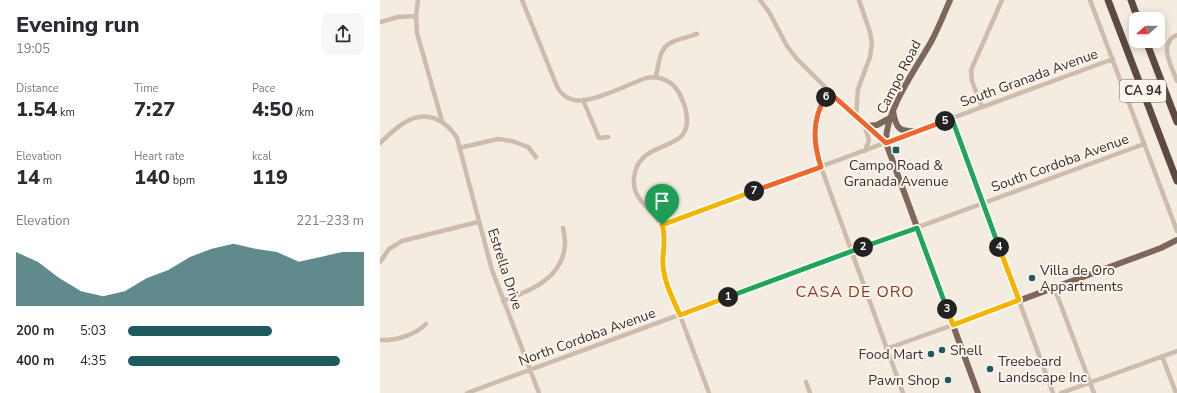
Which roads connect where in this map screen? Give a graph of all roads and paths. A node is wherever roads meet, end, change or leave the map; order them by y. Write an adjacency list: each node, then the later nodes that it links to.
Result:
1 (418, 0): 11 (street)
2 (522, 0): 20 (street)
3 (760, 0): 19 (street)
4 (859, 0): 23 (street)
5 (950, 0): 22 (main road, Campo Road)
6 (1002, 0): 21 (street)
7 (1090, 0): 16 (street)
8 (1107, 0): 38 (highway, CA 94)
9 (1131, 0): 10 (highway)
10 (1135, 12)
11 (416, 16): 12 (street); 26 (street)
12 (380, 22)
13 (697, 34): 17 (street)
14 (1177, 35): 18 (street)
15 (1149, 48): 27 (highway, CA 94)
16 (1113, 59): 21 (street, South Granada Avenue); 33 (street)
17 (656, 77): 20 (street); 41 (street)
18 (1177, 81)
19 (829, 92): 23 (street); 37 (street)
20 (583, 100): 30 (street)
21 (982, 107): 25 (street, South Granada Avenue)
22 (893, 111): 24 (main road, Campo Road); 29 (main road)
23 (856, 117): 28 (street)
24 (890, 118): 28 (main road); 32 (main road, Campo Road)
25 (952, 119): 29 (street, South Granada Avenue); 39 (street)
26 (442, 121): 31 (street); 34 (street, Estrella Drive)
27 (1177, 122)
28 (864, 125): 32 (street); 35 (street)
29 (918, 131): 32 (street, South Granada Avenue)
30 (608, 137)
31 (380, 143)
32 (886, 143): 35 (street, South Granada Avenue); 43 (main road, Campo Road)
33 (1144, 144): 39 (street, South Cordoba Avenue); 44 (street)
34 (459, 148): 36 (street); 40 (street, Estrella Drive)
35 (865, 151): 37 (street, South Granada Avenue)
36 (536, 157)
37 (821, 167): 41 (street, South Granada Avenue); 46 (street)
38 (1177, 182)
39 (983, 203): 43 (street, South Cordoba Avenue); 49 (street)
40 (478, 222): 47 (street); 50 (street, Estrella Drive)
41 (662, 225): 51 (street)
42 (563, 228): 50 (street)
43 (917, 228): 46 (street, North Cordoba Avenue); 53 (main road, Campo Road)
44 (1177, 231)
45 (1177, 240): 48 (main road)
46 (851, 252): 51 (street, North Cordoba Avenue); 55 (street)
47 (380, 262)
48 (1054, 287): 49 (main road); 60 (street)
49 (1019, 300): 53 (main road); 67 (street)
50 (503, 301): 58 (street, Estrella Drive)
51 (680, 315): 58 (street, North Cordoba Avenue); 63 (street)
52 (426, 324): 54 (street)
53 (953, 325): 55 (street); 66 (main road, Campo Road)
54 (380, 340)
55 (886, 349): 65 (street)
56 (1177, 351): 57 (street)
57 (1162, 356): 60 (street); 70 (street)
58 (530, 369): 61 (street, North Cordoba Avenue); 62 (street, Estrella Drive)
59 (806, 382): 64 (street)
60 (1089, 382): 68 (street); 69 (street)
61 (467, 393)
62 (538, 393)
63 (709, 393)
64 (810, 393)
65 (903, 393)
66 (978, 393)
67 (1053, 393)
68 (1061, 393)
69 (1094, 393)
70 (1176, 393)

